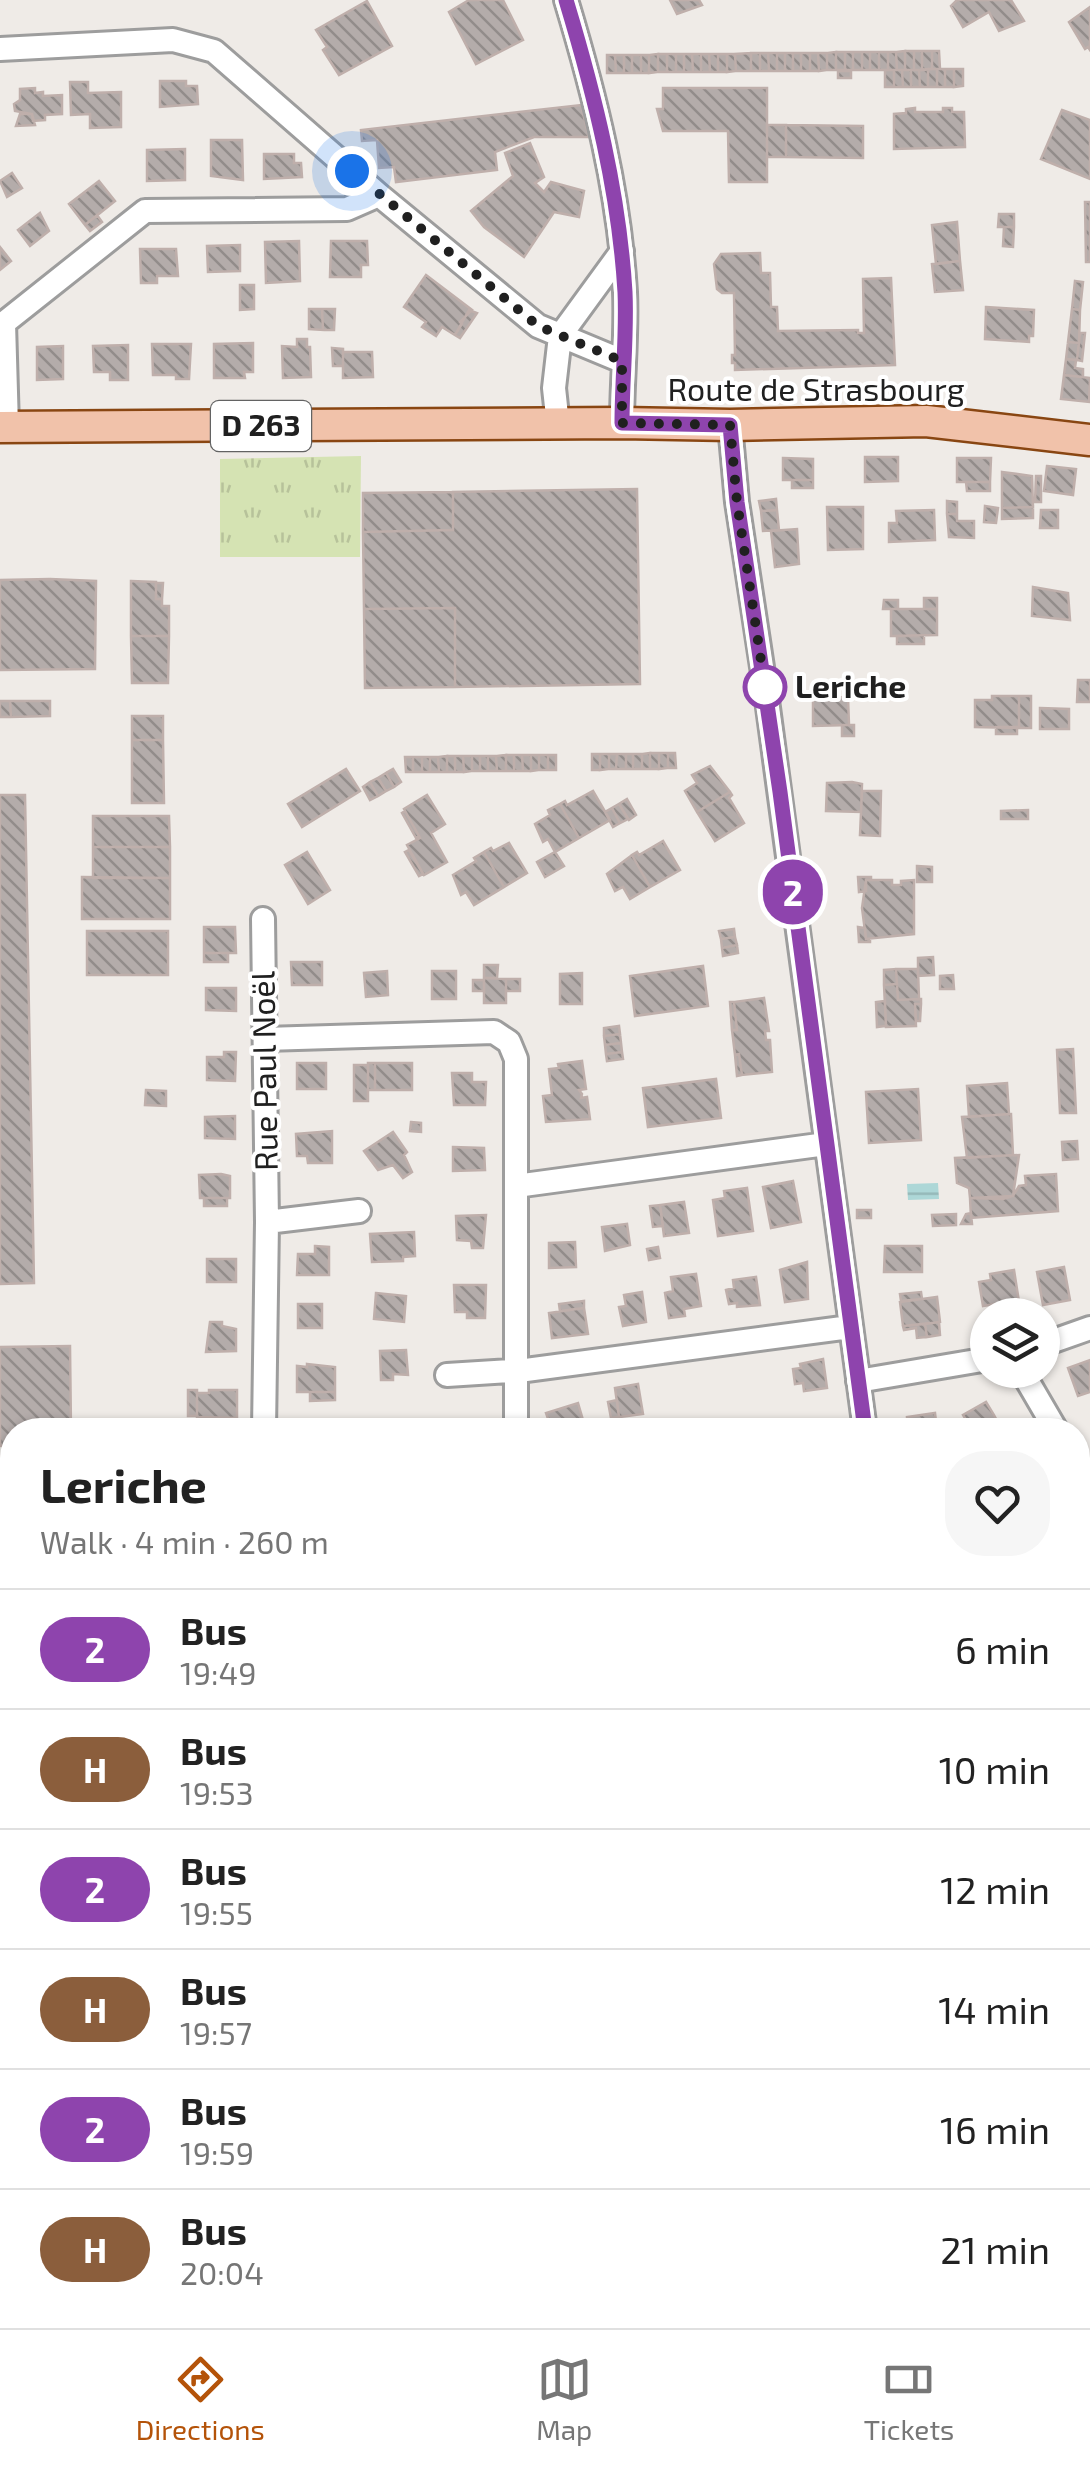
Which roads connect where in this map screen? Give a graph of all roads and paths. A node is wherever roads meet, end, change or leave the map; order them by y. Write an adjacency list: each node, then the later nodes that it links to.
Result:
1 (566, 0): 4 (street)
2 (0, 49): 3 (street)
3 (379, 195): 5 (street); 10 (street)
4 (622, 251): 5 (street); 6 (street)
5 (560, 336): 6 (street); 8 (street)
6 (622, 361): 7 (street)
7 (622, 423): 8 (main road, Route de Strasbourg / D 263); 9 (main road, Route de Strasbourg / D 263)
8 (558, 425): 10 (main road, Route de Strasbourg / D 263)
9 (730, 425): 11 (main road, Route de Strasbourg / D 263); 14 (street)
10 (3, 427)
11 (1090, 440)
12 (264, 920): 13 (street, Rue Paul Noël)
13 (265, 1039): 15 (street); 17 (street, Rue Paul Noël)
14 (826, 1144): 15 (street); 18 (street)
15 (516, 1186): 22 (street)
16 (360, 1211): 17 (street, Rue Paul Noël)
17 (267, 1222): 26 (street, Rue Paul Noël)
18 (850, 1327): 22 (street); 24 (street)
19 (1090, 1328): 20 (street)
20 (1060, 1339)
21 (970, 1362): 24 (street)
22 (516, 1371): 23 (street); 27 (street)
23 (448, 1375)
24 (858, 1381): 28 (street)
25 (1032, 1388): 29 (street)
26 (264, 1418)
27 (516, 1418)
28 (863, 1418)
29 (1049, 1418)

